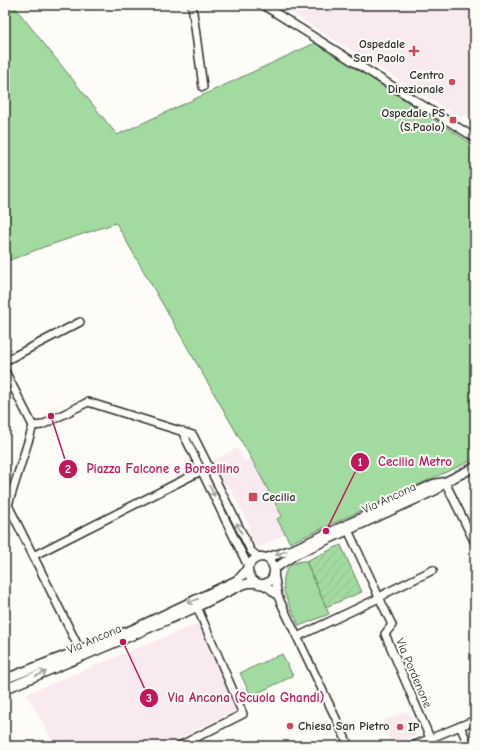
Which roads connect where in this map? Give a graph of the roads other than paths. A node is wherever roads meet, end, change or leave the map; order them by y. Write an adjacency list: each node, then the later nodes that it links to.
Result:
1 (192, 5): 3 (street)
2 (263, 5): 4 (street)
3 (203, 87)
4 (475, 138)
5 (80, 322): 6 (street)
6 (5, 361)
7 (5, 371): 8 (street)
8 (33, 426): 9 (street); 15 (street)
9 (182, 431): 11 (street); 16 (street, one-way to 9)
10 (475, 467): 12 (street)
11 (201, 471): 15 (street); 17 (street, one-way to 17)
12 (445, 482): 13 (street, Via Ancona); 14 (street); 16 (street, Via Ancona, one-way to 16)
13 (348, 530): 19 (street, Via Ancona); 22 (street, Via Pordenone)
14 (475, 543)
15 (33, 556): 25 (street)
16 (264, 558): 17 (street); 19 (street)
17 (248, 566): 20 (street); 25 (street, Via Ancona, one-way to 25)
18 (433, 570): 22 (street)
19 (274, 571): 20 (street); 21 (street)
20 (259, 584): 21 (street); 23 (street, Via Ancona)
21 (278, 596): 24 (street)
22 (379, 598): 24 (street); 30 (street, Via Pordenone)
23 (197, 607): 27 (street, Via Ancona, one-way to 23); 31 (street)
24 (297, 637): 32 (street)
25 (80, 650): 26 (street, Via Ancona)
26 (5, 679)
27 (5, 689)
28 (475, 720): 29 (street)
29 (460, 726): 30 (street); 34 (street)
30 (430, 738): 33 (street)
31 (179, 746)
32 (349, 746)
33 (412, 746)
34 (469, 746)

